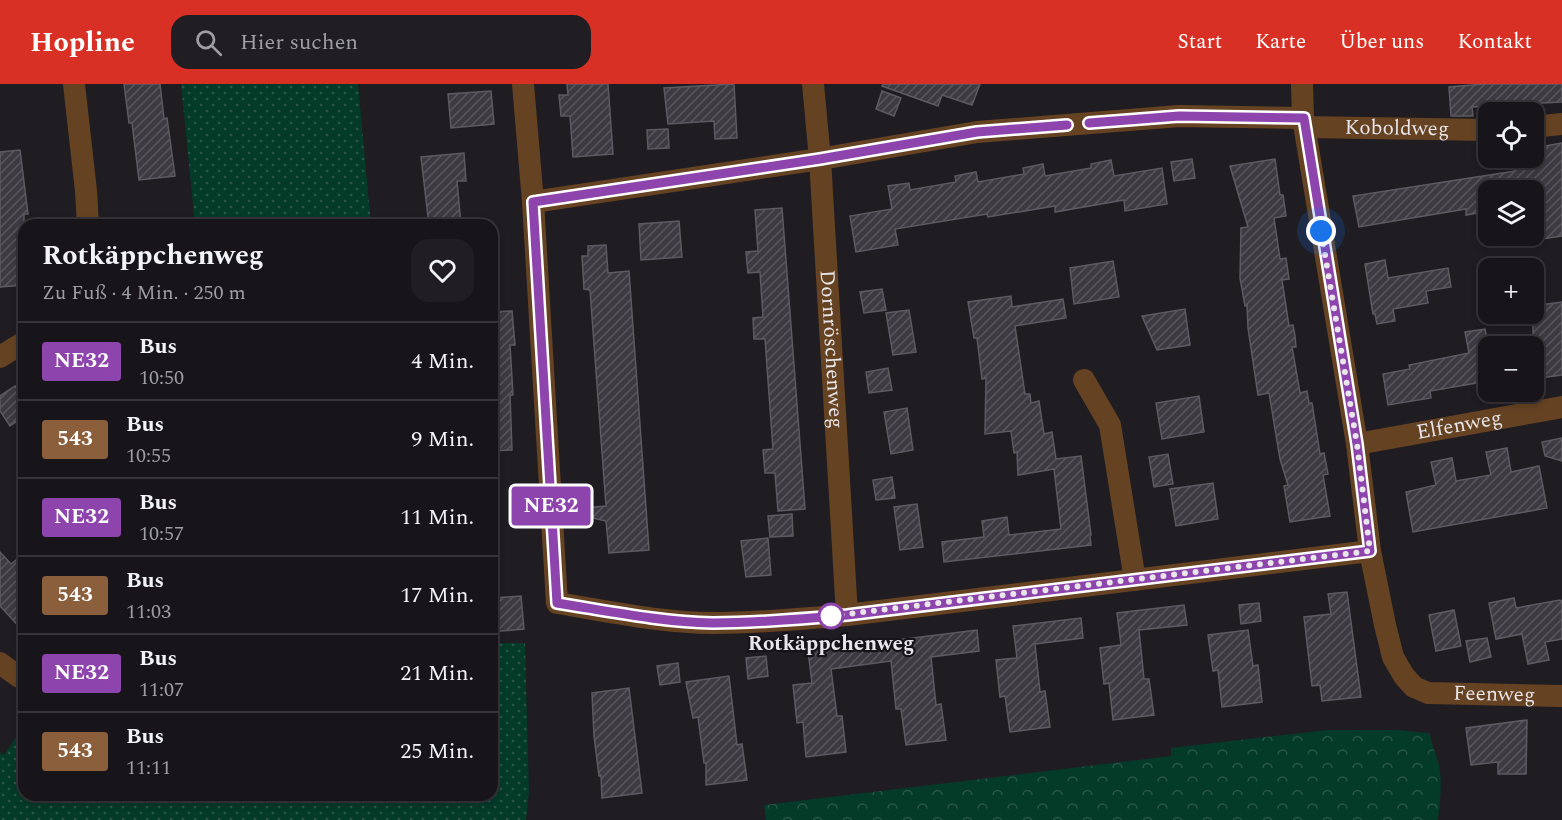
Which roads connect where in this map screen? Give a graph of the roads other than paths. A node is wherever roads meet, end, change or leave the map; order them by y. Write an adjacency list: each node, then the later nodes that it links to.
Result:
1 (74, 84): 11 (street)
2 (523, 84): 10 (street)
3 (813, 84): 9 (street, Dornröschenweg)
4 (1302, 84): 5 (street)
5 (1304, 123): 8 (street, Koboldweg); 9 (street, Koboldweg); 16 (street)
6 (1562, 123): 7 (street)
7 (1544, 126)
8 (1478, 130)
9 (820, 159): 10 (street, Koboldweg); 19 (street, Dornröschenweg)
10 (533, 202): 19 (street)
11 (88, 219)
12 (18, 346): 13 (street)
13 (0, 357)
14 (1084, 380): 18 (street)
15 (1562, 407): 16 (street, Elfenweg)
16 (1357, 444): 17 (street)
17 (1370, 551): 18 (street); 22 (street, Feenweg)
18 (1135, 580): 19 (street)
19 (847, 615)
20 (0, 663): 21 (street)
21 (18, 676)
22 (1562, 696)

